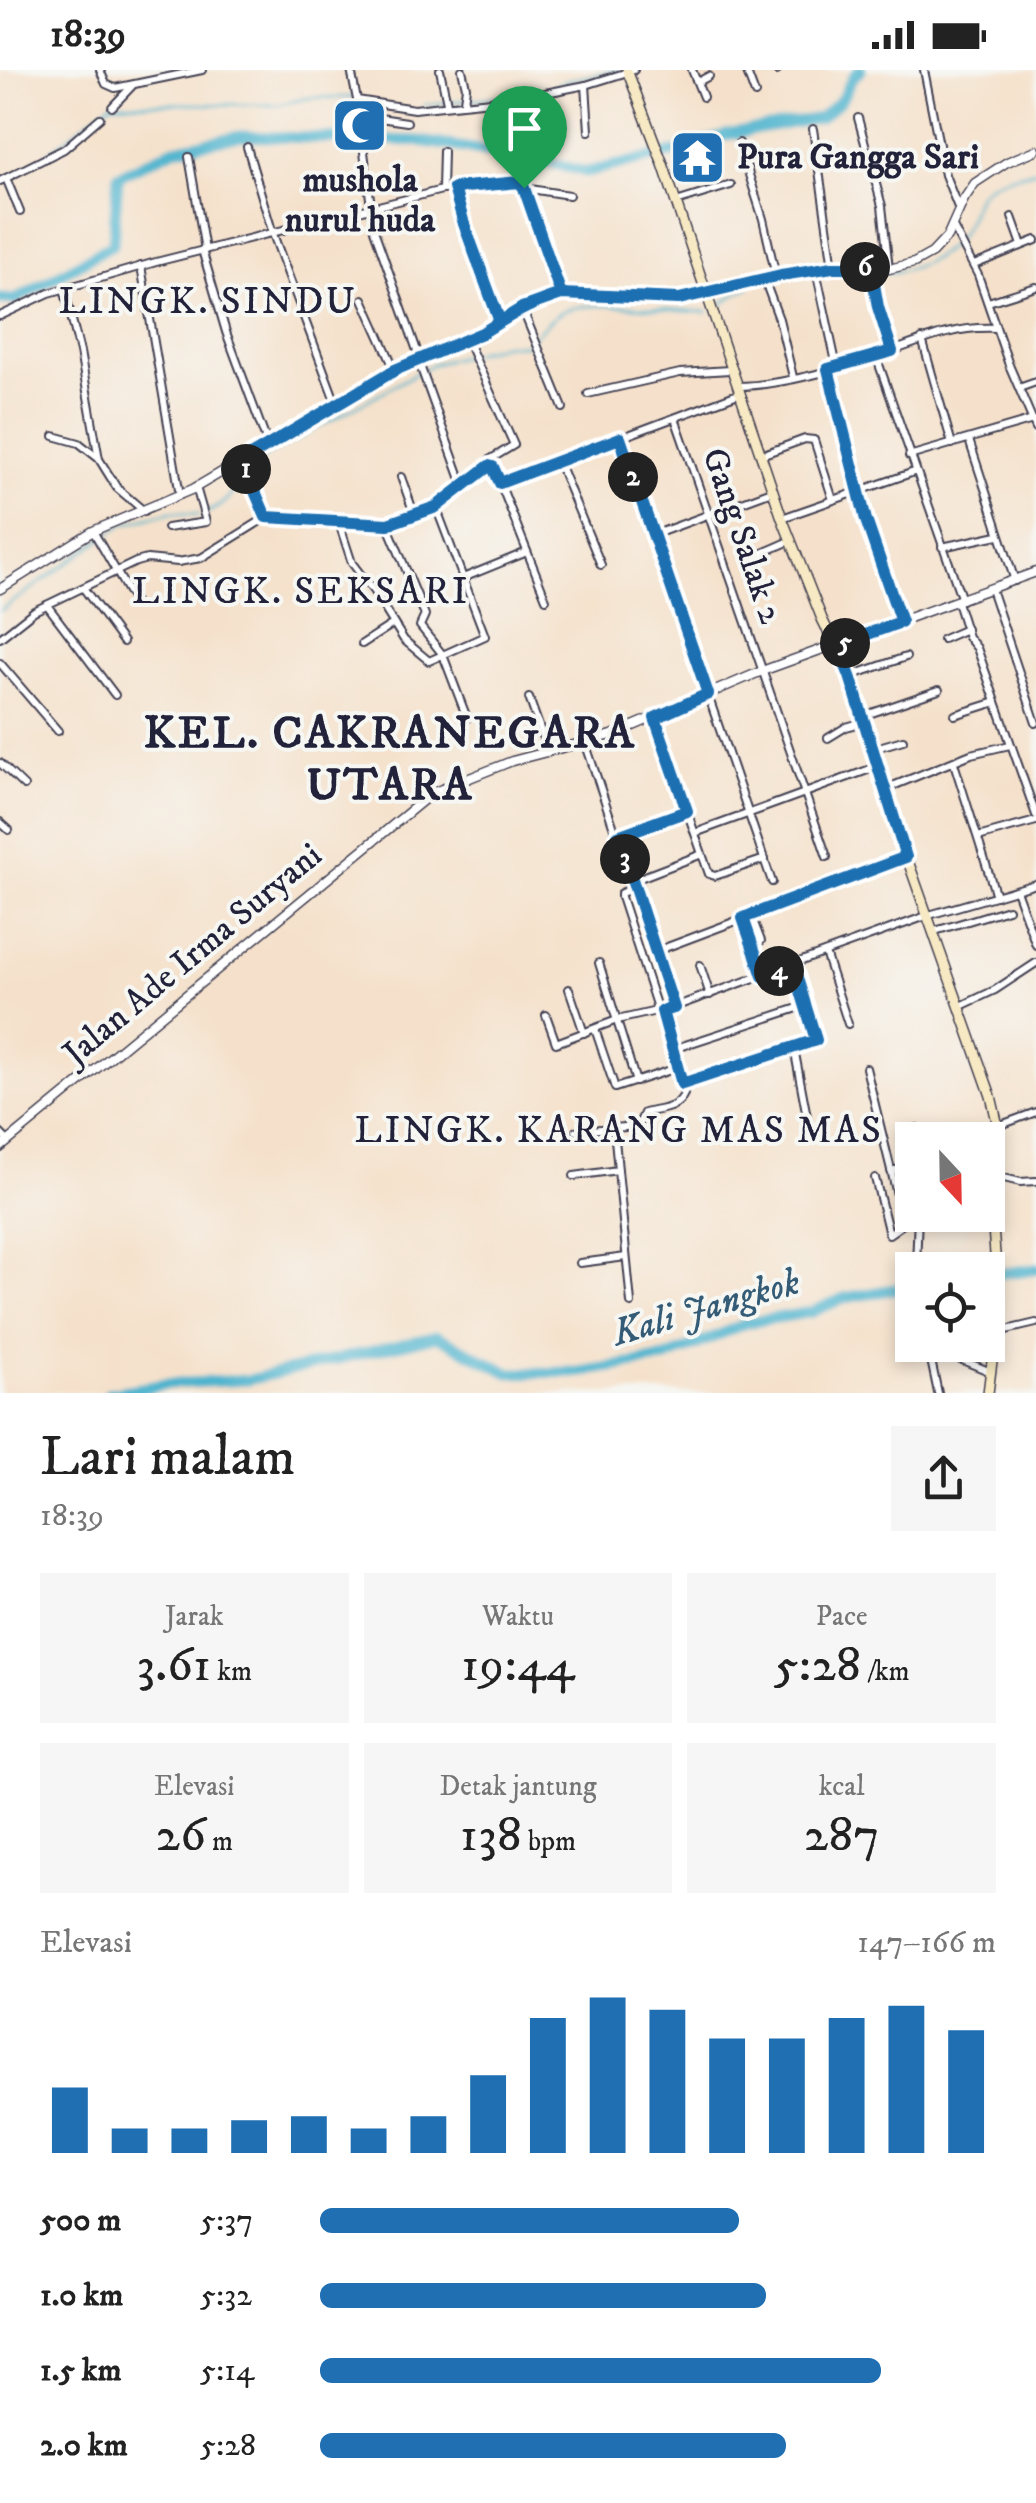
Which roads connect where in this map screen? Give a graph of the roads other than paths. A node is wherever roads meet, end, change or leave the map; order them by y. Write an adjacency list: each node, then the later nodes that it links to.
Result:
1 (100, 70): 13 (street)
2 (202, 70): 13 (street)
3 (351, 70): 18 (street)
4 (440, 70): 18 (street)
5 (462, 70): 16 (street)
6 (692, 70): 11 (street)
7 (746, 70): 14 (street)
8 (924, 70): 39 (street)
9 (629, 71): 12 (street); 37 (main road)
10 (709, 76): 11 (street)
11 (698, 82): 15 (street)
12 (586, 85): 17 (street); 25 (street)
13 (122, 92): 19 (street)
14 (756, 94)
15 (703, 97)
16 (464, 98): 17 (street); 18 (street)
17 (495, 99): 23 (street)
18 (447, 101)
19 (112, 106)
20 (100, 118): 31 (street)
21 (858, 118): 50 (street)
22 (407, 122): 38 (street)
23 (496, 128)
24 (813, 130): 49 (street)
25 (589, 131)
26 (739, 143): 53 (street)
27 (246, 148): 43 (street)
28 (1036, 150): 39 (street)
29 (443, 152): 35 (street)
30 (189, 157): 46 (street)
31 (3, 180): 40 (street)
32 (730, 185): 37 (street)
33 (454, 188): 34 (street); 35 (street); 63 (street)
34 (524, 188): 36 (street); 57 (street)
35 (442, 190): 38 (street)
36 (570, 196)
37 (676, 202): 58 (main road)
38 (371, 210): 43 (street); 69 (street)
39 (959, 210): 42 (street)
40 (20, 212)
41 (1012, 217): 45 (street)
42 (954, 229): 47 (street); 50 (street)
43 (273, 234): 46 (street); 78 (street)
44 (1036, 240): 45 (street)
45 (1022, 245): 47 (street)
46 (204, 250): 48 (street); 86 (street)
47 (974, 265): 60 (street)
48 (141, 266): 55 (street); 100 (street)
49 (833, 267): 51 (street); 52 (street)
50 (889, 269): 51 (street)
51 (872, 270): 67 (street)
52 (817, 273): 53 (street); 70 (street)
53 (776, 276): 54 (street)
54 (765, 282): 58 (street); 73 (street)
55 (64, 288): 62 (street); 89 (street)
56 (1036, 288): 60 (street)
57 (561, 294): 58 (street); 61 (street)
58 (706, 295): 72 (main road)
59 (363, 299): 71 (street)
60 (988, 302): 64 (street)
61 (522, 308): 63 (street); 79 (street)
62 (0, 316)
63 (500, 322): 66 (street)
64 (996, 328): 65 (street); 75 (street)
65 (922, 339): 67 (street); 85 (street)
66 (468, 344): 69 (street); 91 (street)
67 (892, 351): 68 (street)
68 (876, 356): 70 (street); 88 (street)
69 (419, 361): 71 (street); 96 (street)
70 (832, 368): 73 (street); 99 (street)
71 (395, 370): 78 (street)
72 (730, 370): 76 (main road); 77 (street)
73 (793, 378): 76 (street)
74 (1036, 382): 75 (street)
75 (1019, 388): 81 (street)
76 (737, 390): 80 (street); 87 (main road)
77 (588, 394)
78 (336, 406): 86 (street)
79 (563, 408)
80 (675, 418): 83 (street); 104 (street, Gang Salak 2)
81 (1034, 424): 84 (street)
82 (54, 436): 89 (street)
83 (620, 438): 90 (street); 111 (street)
84 (969, 440): 85 (street); 112 (street)
85 (952, 444): 88 (street)
86 (268, 446): 92 (street)
87 (760, 456): 98 (main road); 101 (street)
88 (909, 456): 93 (street)
89 (99, 459): 103 (street)
90 (558, 462): 95 (street); 118 (street)
91 (491, 466): 95 (street); 96 (street)
92 (245, 467): 97 (street); 106 (street)
93 (914, 472): 99 (street); 115 (street)
94 (401, 477): 105 (street)
95 (500, 483): 116 (street)
96 (463, 485): 102 (street)
97 (196, 487): 100 (street); 110 (street)
98 (772, 491): 104 (street); 107 (main road)
99 (859, 492): 101 (street); 130 (street)
100 (180, 495): 103 (street)
101 (834, 500): 107 (street)
102 (436, 507): 105 (street); 121 (street)
103 (144, 510): 113 (street)
104 (706, 514): 111 (street); 141 (street, Gang Salak 2)
105 (415, 516): 109 (street)
106 (266, 517): 108 (street); 119 (street)
107 (782, 518): 114 (main road)
108 (339, 522): 109 (street); 131 (street)
109 (388, 524): 138 (street)
110 (168, 528)
111 (654, 535): 144 (street)
112 (998, 536): 115 (street); 122 (street)
113 (98, 537): 119 (street); 123 (street)
114 (790, 542): 117 (street); 137 (main road)
115 (942, 547): 127 (street)
116 (527, 552): 121 (street); 126 (street)
117 (758, 555)
118 (601, 565)
119 (117, 571): 124 (street); 128 (street)
120 (1036, 572): 122 (street, Jalan Ade Irma Suryani)
121 (463, 578): 138 (street)
122 (1014, 580): 125 (street, Jalan Ade Irma Suryani)
123 (0, 589)
124 (84, 589): 129 (street); 135 (street)
125 (992, 589): 127 (street, Jalan Ade Irma Suryani); 152 (street)
126 (546, 599)
127 (959, 601): 130 (street, Jalan Ade Irma Suryani); 132 (street)
128 (134, 602)
129 (47, 606): 133 (street); 145 (street)
130 (901, 622): 137 (street, Jalan Ade Irma Suryani)
131 (393, 624): 136 (street); 138 (street)
132 (966, 629): 134 (street); 147 (street)
133 (0, 638)
134 (943, 639)
135 (123, 642)
136 (362, 644)
137 (837, 645): 141 (street, Jalan Ade Irma Suryani); 142 (main road)
138 (444, 655): 149 (street)
139 (906, 658): 142 (street)
140 (0, 663): 153 (street)
141 (762, 671): 144 (street, Jalan Ade Irma Suryani); 165 (street, Gang Salak 2)
142 (850, 676): 151 (main road)
143 (939, 690): 151 (street)
144 (708, 694): 150 (street, Jalan Ade Irma Suryani); 167 (street)
145 (115, 695)
146 (529, 698): 159 (street)
147 (996, 702): 148 (street); 157 (street)
148 (955, 716)
149 (467, 718)
150 (655, 718): 156 (street, Jalan Ade Irma Suryani); 166 (street)
151 (864, 719): 154 (street); 158 (main road)
152 (1036, 723)
153 (58, 730)
154 (828, 738)
155 (903, 740): 158 (street)
156 (585, 742): 159 (street, Jalan Ade Irma Suryani); 172 (street)
157 (1010, 746): 161 (street); 168 (street)
158 (872, 749): 162 (main road)
159 (548, 751): 220 (street, Jalan Ade Irma Suryani)
160 (0, 763): 163 (street)
161 (954, 763): 164 (street); 173 (street)
162 (876, 768): 164 (main road); 165 (street)
163 (24, 786)
164 (883, 790): 176 (main road)
165 (805, 792): 167 (street); 175 (street, Gang Salak 2)
166 (687, 811): 171 (street); 172 (street)
167 (749, 812): 171 (street); 177 (street)
168 (1036, 815): 173 (street)
169 (0, 822): 170 (street)
170 (9, 830)
171 (696, 834): 174 (street)
172 (618, 836): 179 (street)
173 (978, 837): 182 (street)
174 (702, 854): 177 (street); 179 (street)
175 (827, 856)
176 (906, 857): 184 (main road); 185 (street)
177 (764, 859): 178 (street)
178 (772, 882)
179 (633, 884): 189 (street); 201 (street)
180 (1036, 884): 181 (street)
181 (1016, 890): 182 (street); 188 (street)
182 (996, 896): 184 (street)
183 (1008, 909): 186 (street)
184 (929, 915): 186 (main road); 190 (street)
185 (747, 917): 187 (street); 189 (street); 195 (street)
186 (935, 930): 199 (main road)
187 (761, 941)
188 (1036, 945)
189 (654, 952): 200 (street)
190 (825, 953): 194 (street); 204 (street)
191 (1036, 962): 199 (street)
192 (598, 963): 203 (street)
193 (700, 965): 197 (street)
194 (793, 965): 195 (street); 198 (street)
195 (763, 976): 197 (street)
196 (569, 989): 206 (street)
197 (710, 995): 200 (street)
198 (807, 1005): 207 (street); 208 (street)
199 (962, 1006): 215 (main road)
200 (674, 1008): 201 (street)
201 (660, 1011): 203 (street); 208 (street)
202 (546, 1015): 206 (street)
203 (618, 1020): 205 (street); 211 (street)
204 (848, 1024)
205 (594, 1029): 206 (street); 211 (street)
206 (584, 1033)
207 (794, 1048): 212 (street); 214 (street)
208 (672, 1049): 209 (street)
209 (677, 1068): 211 (street); 212 (street)
210 (866, 1068): 224 (street)
211 (636, 1082)
212 (682, 1084): 217 (street)
213 (1036, 1112): 216 (street)
214 (808, 1122)
215 (997, 1122)
216 (1005, 1123)
217 (614, 1129): 218 (street); 222 (street)
218 (576, 1132)
219 (0, 1133): 220 (street)
220 (8, 1141): 221 (street, Jalan Ade Irma Suryani)
221 (0, 1148)
222 (618, 1170): 225 (street); 231 (street)
223 (895, 1170): 224 (street)
224 (891, 1171): 229 (street)
225 (574, 1176)
226 (875, 1178): 230 (street)
227 (1005, 1178): 228 (street)
228 (1036, 1181)
229 (895, 1187)
230 (895, 1229)
231 (626, 1257): 232 (street); 233 (street)
232 (580, 1263)
233 (631, 1303)
234 (1036, 1324): 235 (street)
235 (1005, 1331)
236 (931, 1362): 240 (street)
237 (967, 1362): 239 (street)
238 (993, 1362): 239 (main road)
239 (991, 1372): 241 (main road)
240 (938, 1393)
241 (988, 1393)

